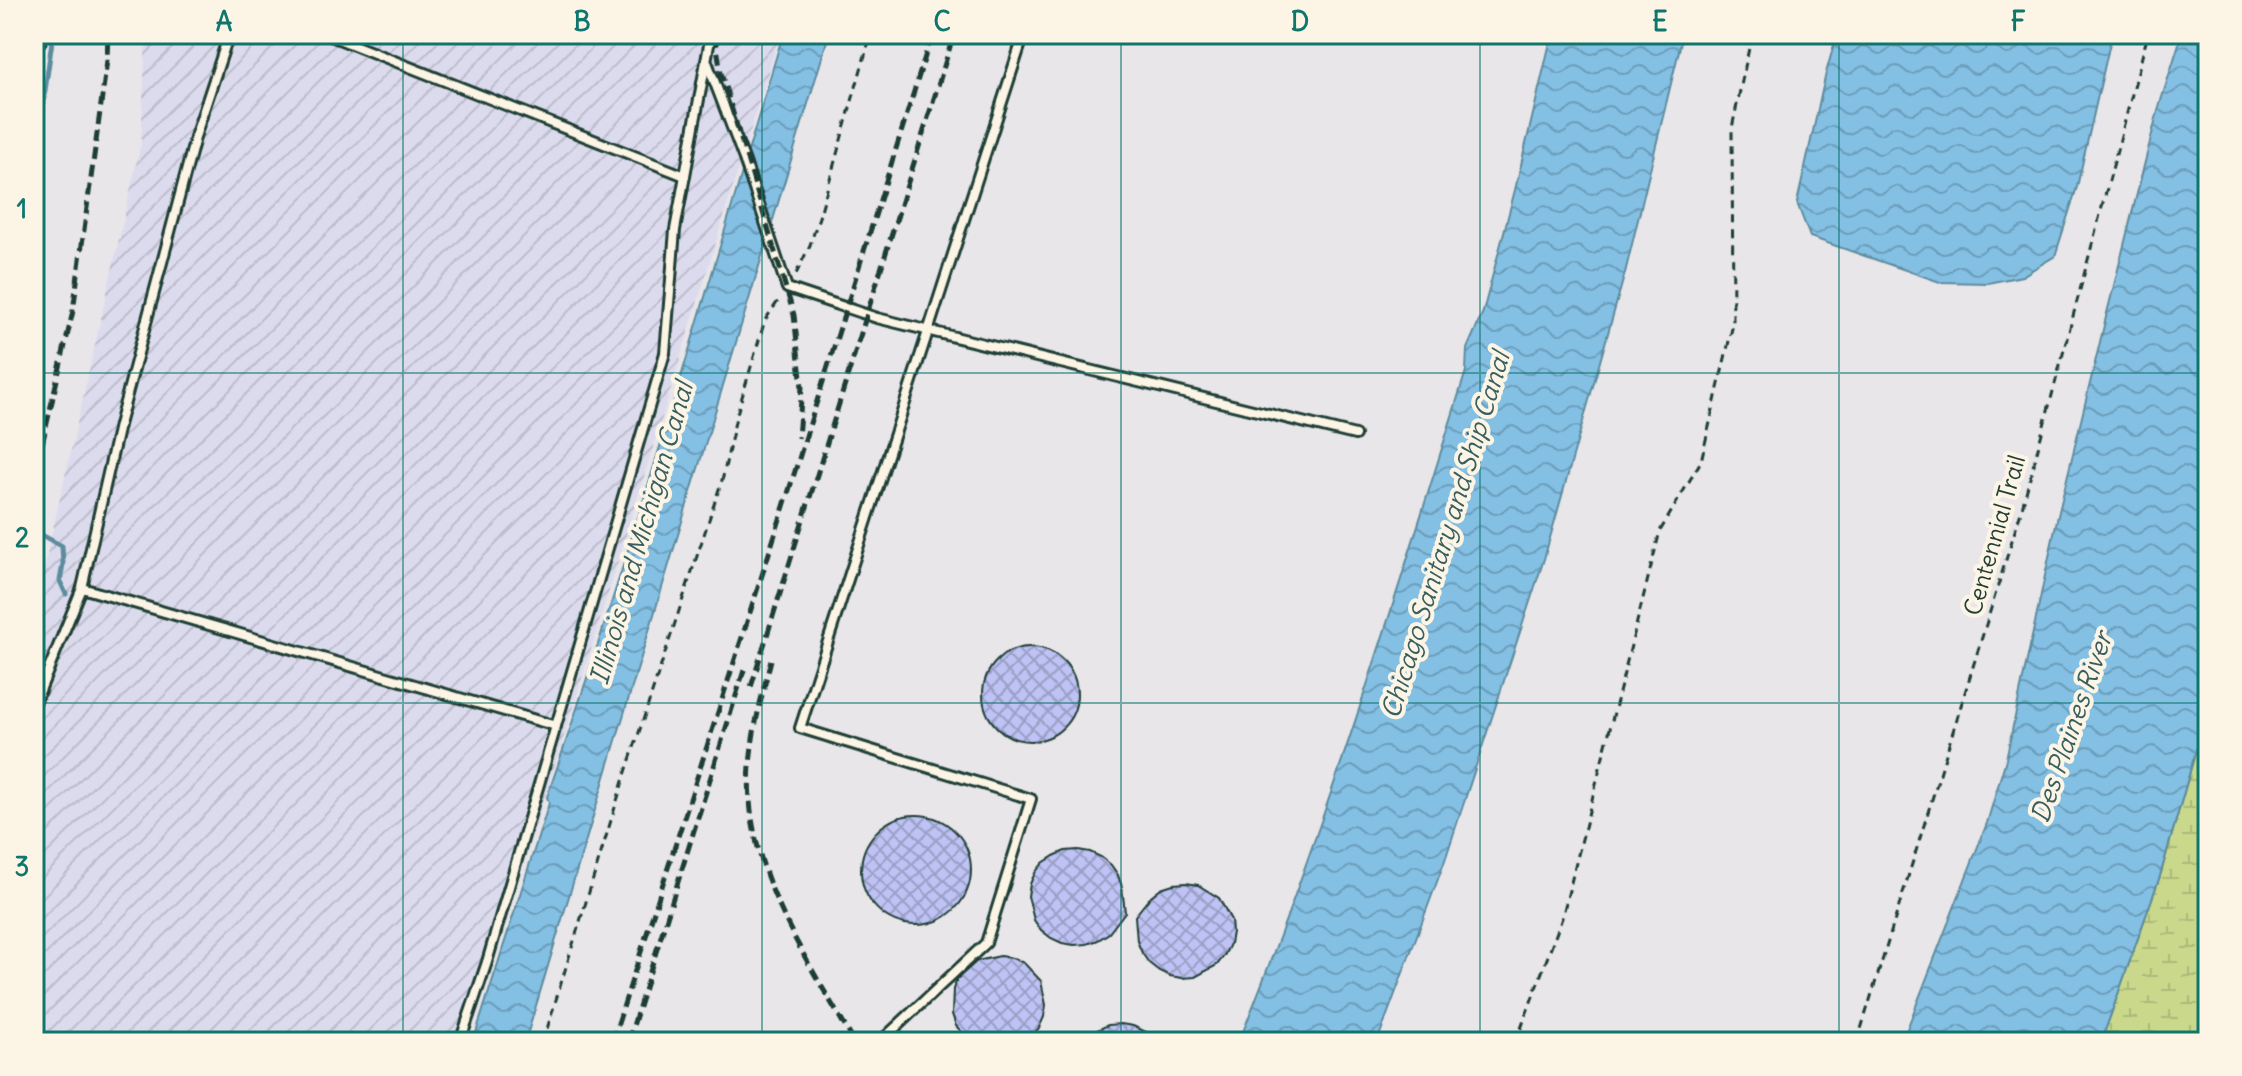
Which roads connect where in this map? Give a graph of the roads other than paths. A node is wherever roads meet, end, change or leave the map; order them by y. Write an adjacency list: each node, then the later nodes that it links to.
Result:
1 (229, 34): 9 (lane)
2 (326, 34): 6 (lane)
3 (711, 34): 5 (lane)
4 (1024, 34): 7 (lane)
5 (706, 60): 6 (lane); 7 (lane)
6 (685, 176): 11 (lane)
7 (929, 330): 8 (lane); 13 (lane)
8 (1355, 435)
9 (82, 588): 10 (lane); 11 (lane)
10 (34, 705)
11 (556, 726): 12 (lane)
12 (460, 1042)
13 (880, 1042)

